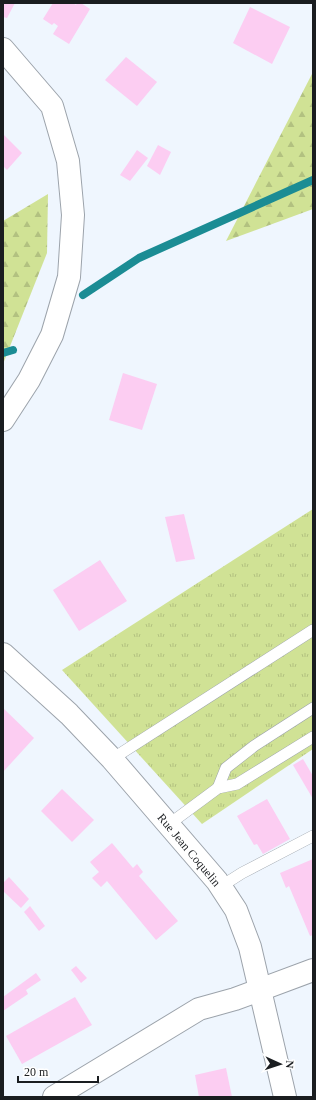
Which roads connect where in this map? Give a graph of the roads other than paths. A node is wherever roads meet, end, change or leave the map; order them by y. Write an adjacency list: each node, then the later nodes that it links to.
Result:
1 (3, 49): 2 (street)
2 (3, 420)
3 (313, 630): 7 (lane)
4 (3, 654): 7 (street, Rue Jean Coquelin)
5 (313, 708): 8 (lane)
6 (313, 737): 8 (lane)
7 (112, 760): 9 (street, Rue Jean Coquelin)
8 (218, 788): 9 (lane)
9 (168, 825): 11 (street, Rue Jean Coquelin)
10 (313, 836): 11 (lane)
11 (220, 887): 13 (street, Rue Jean Coquelin)
12 (313, 970): 13 (street)
13 (261, 990): 14 (street); 15 (street, Rue Jean Coquelin)
14 (54, 1097)
15 (285, 1097)

